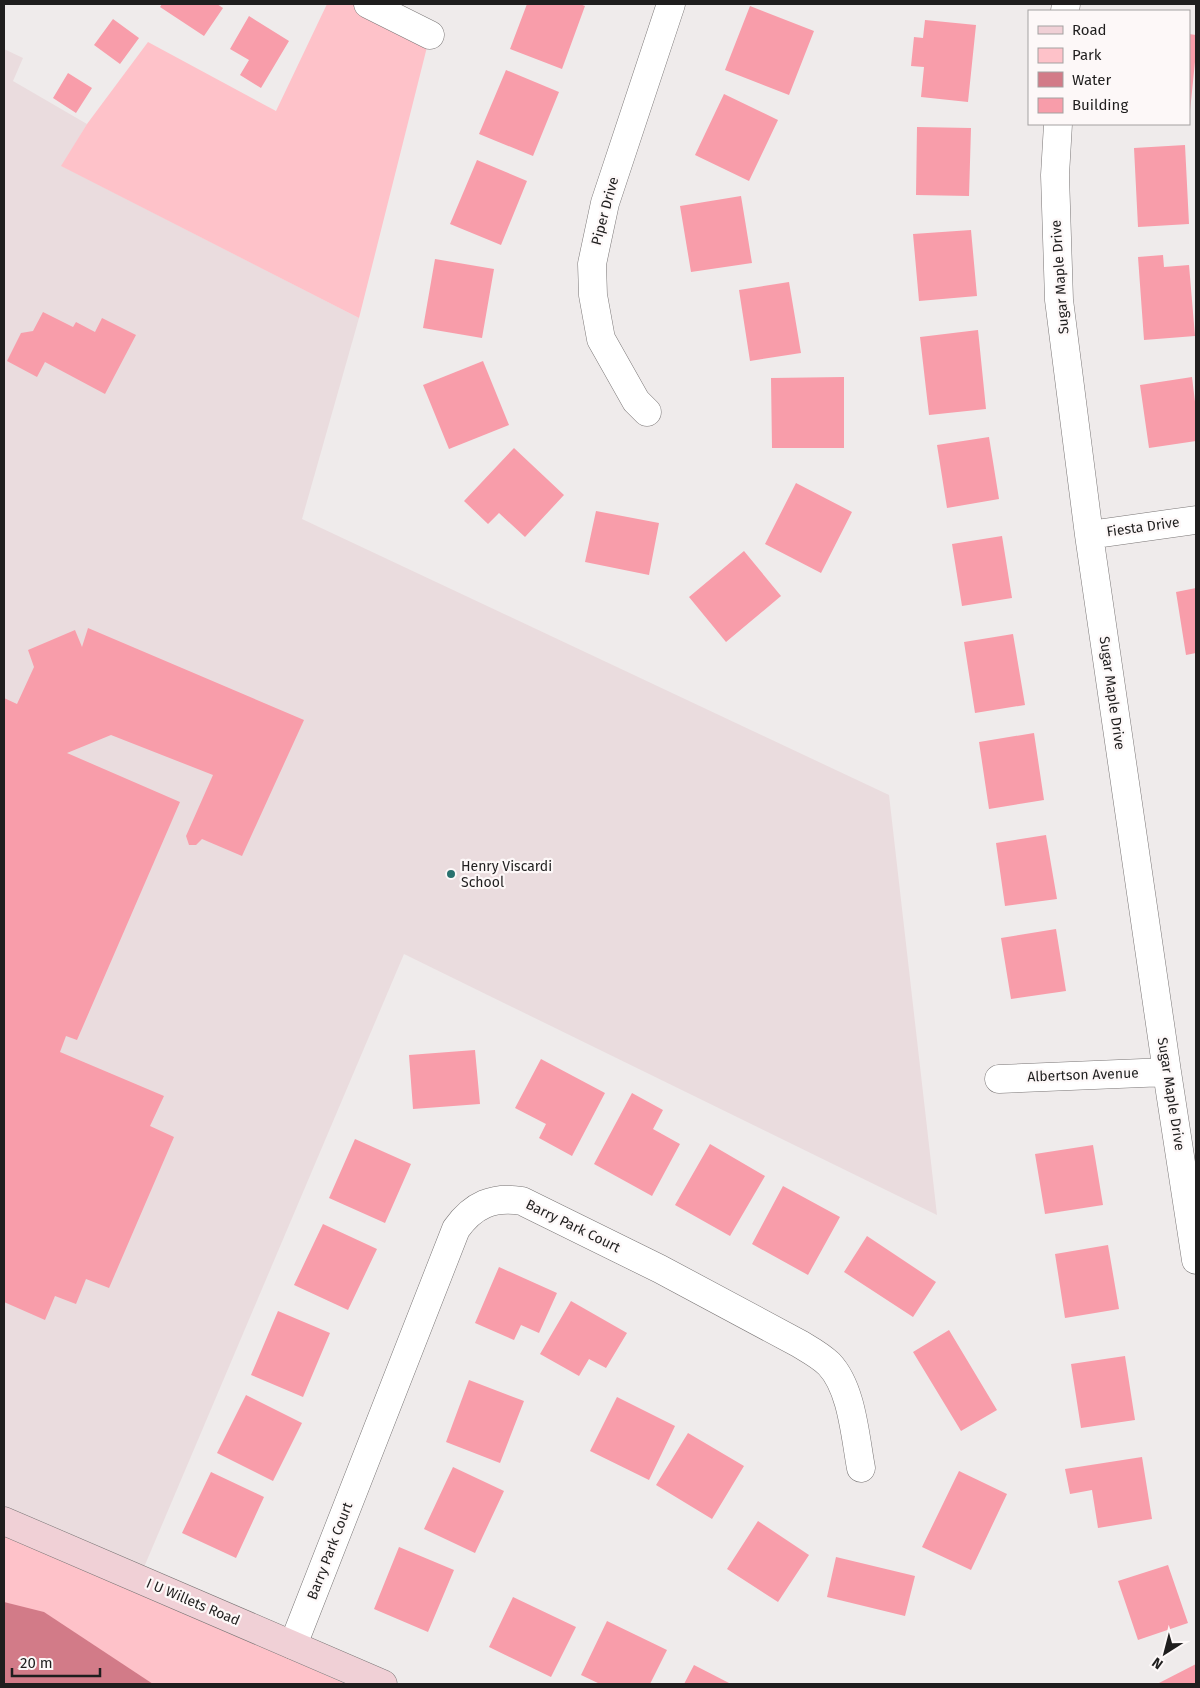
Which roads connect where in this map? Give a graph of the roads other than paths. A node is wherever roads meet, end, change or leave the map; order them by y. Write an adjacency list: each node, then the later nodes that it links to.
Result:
1 (368, 4): 3 (street)
2 (671, 4): 5 (street, Piper Drive)
3 (430, 35)
4 (1058, 125): 7 (street, Sugar Maple Drive)
5 (647, 412)
6 (1196, 520): 7 (street, Fiesta Drive)
7 (1090, 535): 8 (street, Sugar Maple Drive)
8 (1167, 1072): 9 (street, Albertson Avenue); 10 (street, Sugar Maple Drive)
9 (1000, 1079)
10 (1196, 1260)
11 (861, 1468): 13 (street, Barry Park Court)
12 (4, 1521): 13 (main road, I U Willets Road)
13 (293, 1645): 14 (main road, I U Willets Road)
14 (383, 1684)

